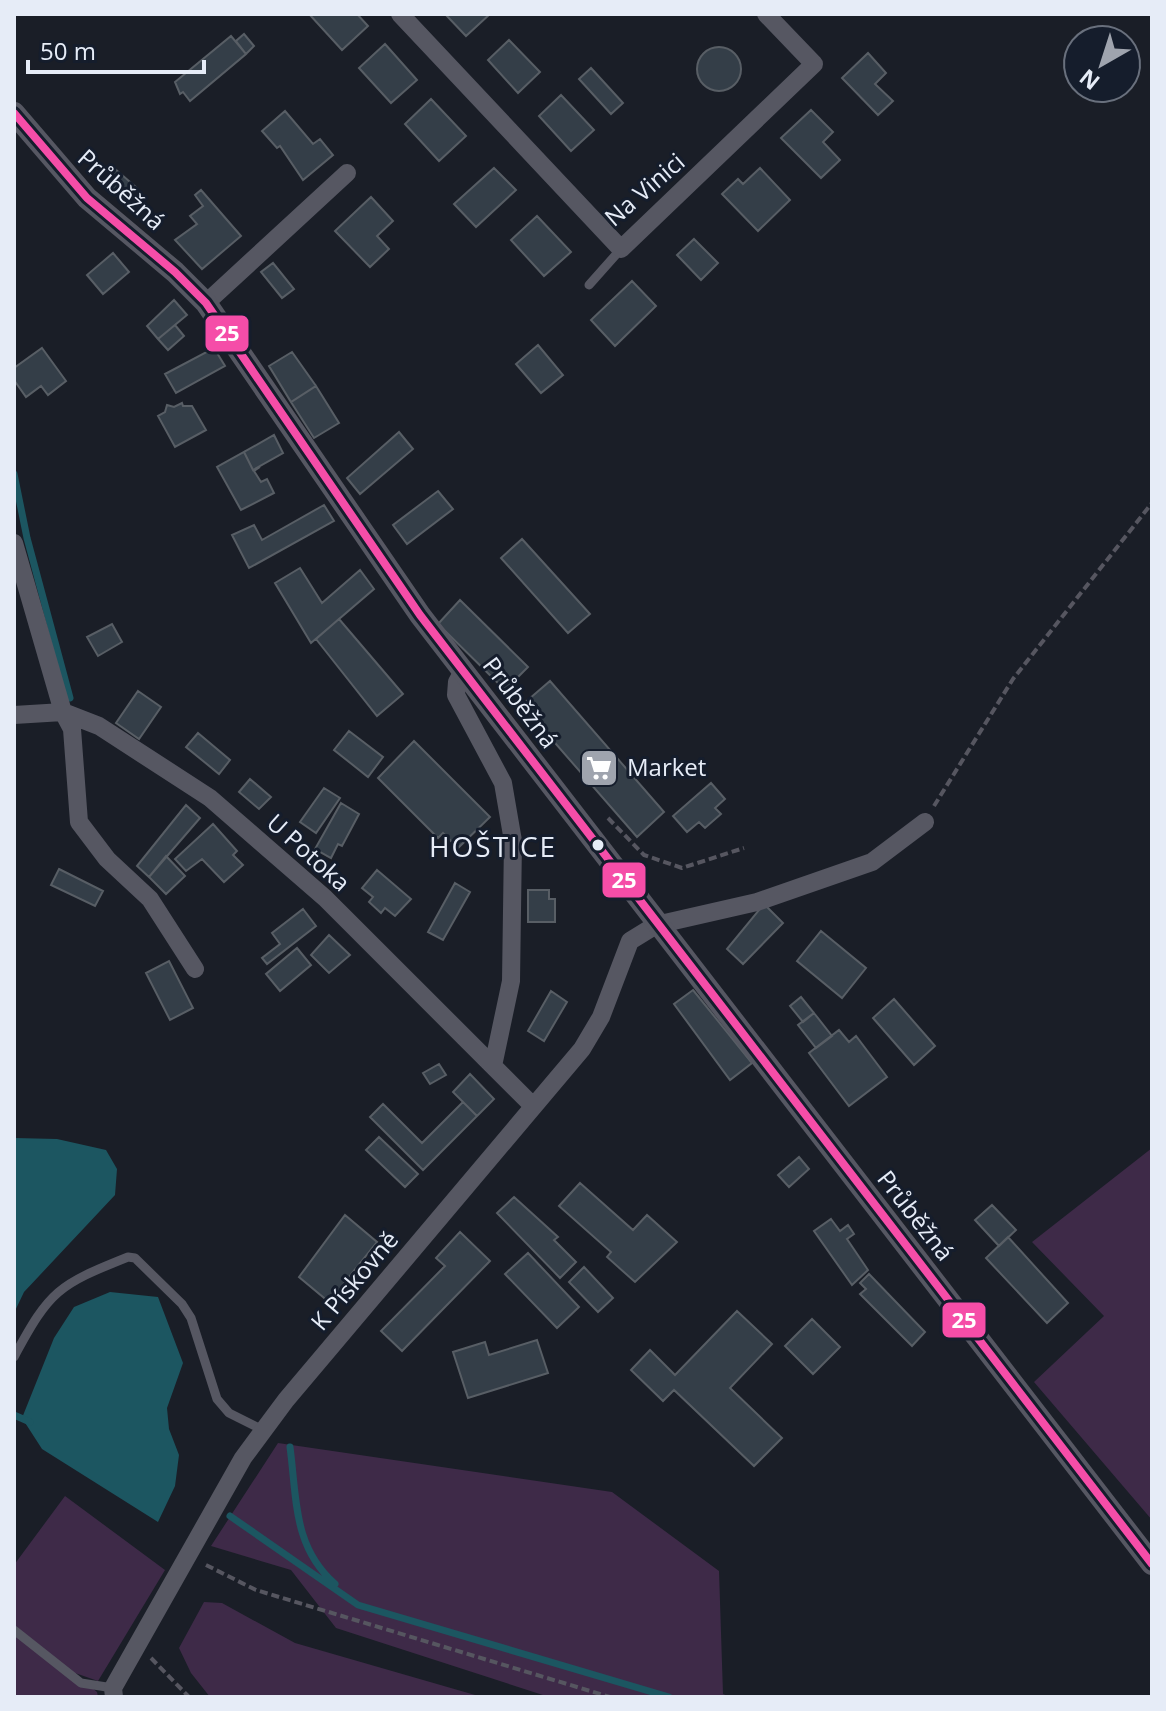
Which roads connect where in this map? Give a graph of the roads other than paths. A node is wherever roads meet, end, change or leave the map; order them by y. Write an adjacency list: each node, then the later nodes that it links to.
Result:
1 (400, 14): 5 (street, Na Vinici)
2 (766, 14): 5 (street, Na Vinici)
3 (14, 113): 7 (street, Průběžná)
4 (347, 173): 7 (street)
5 (621, 249): 6 (lane)
6 (589, 285)
7 (206, 303): 9 (street, Průběžná)
8 (14, 543): 10 (street)
9 (463, 671): 13 (street, Průběžná); 15 (street)
10 (63, 712): 11 (street); 14 (street); 15 (street, U Potoka)
11 (14, 715)
12 (925, 822): 13 (street)
13 (656, 925): 16 (street, K Pískovně); 19 (street, Průběžná)
14 (195, 969)
15 (493, 1066): 16 (street, U Potoka)
16 (533, 1106): 18 (street, K Pískovně)
17 (14, 1357): 18 (lane)
18 (263, 1430): 21 (street, K Pískovně)
19 (1152, 1564)
20 (14, 1630): 21 (lane)
21 (114, 1692)

